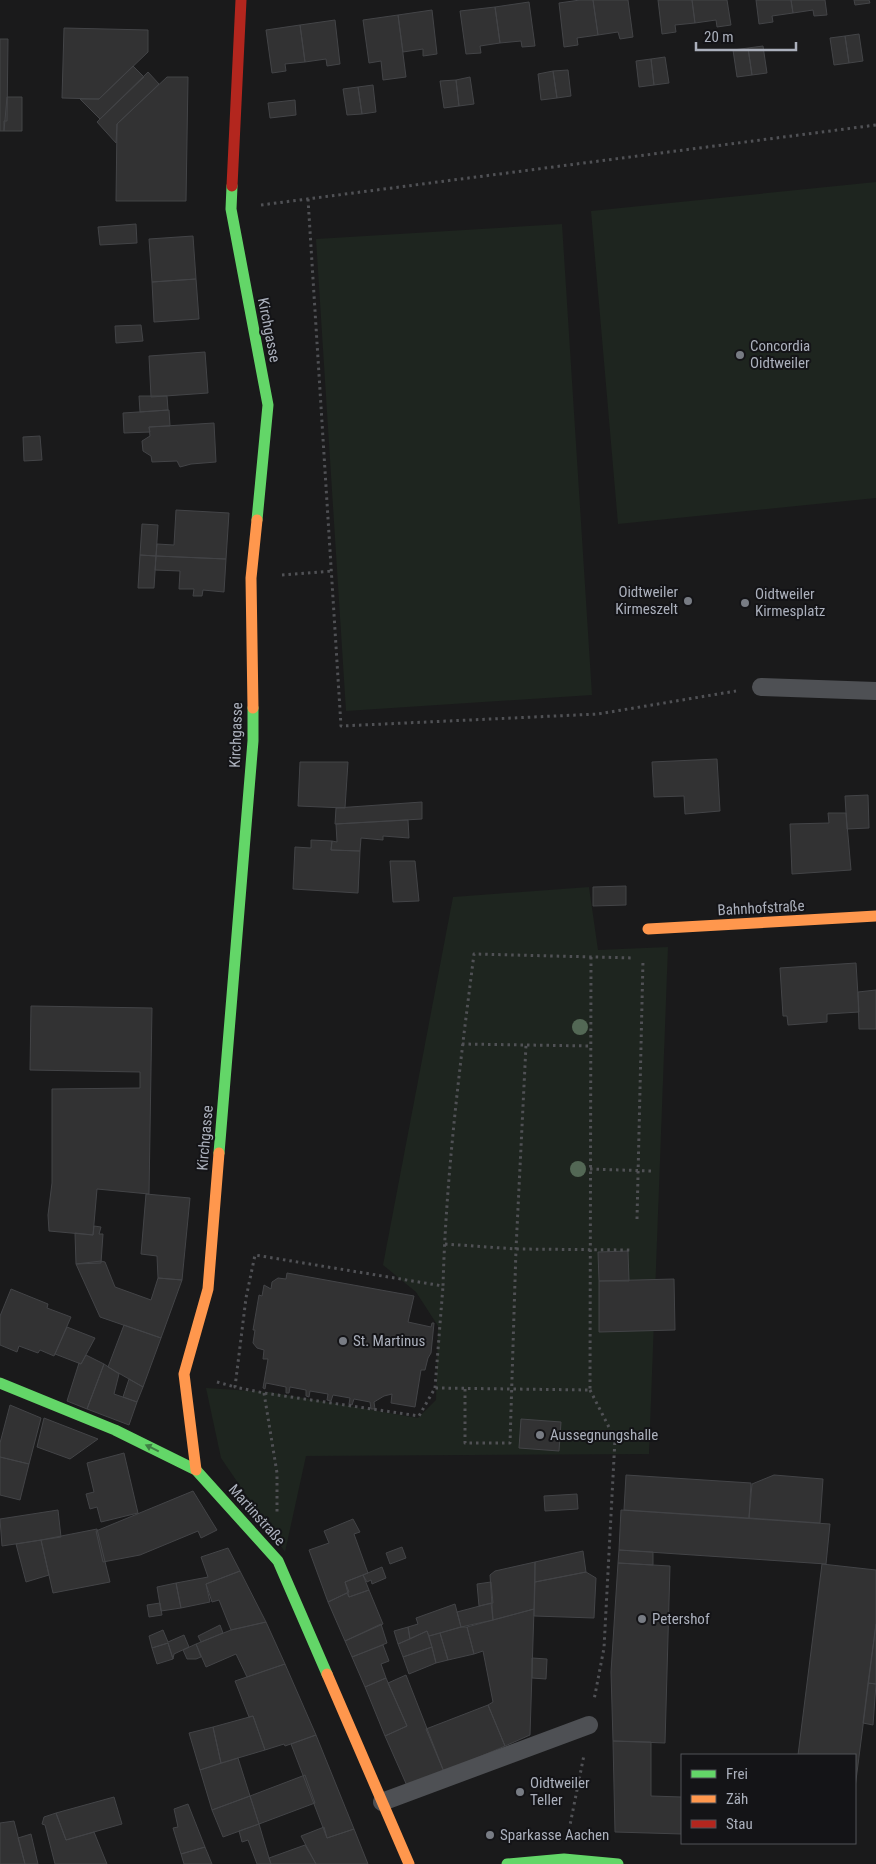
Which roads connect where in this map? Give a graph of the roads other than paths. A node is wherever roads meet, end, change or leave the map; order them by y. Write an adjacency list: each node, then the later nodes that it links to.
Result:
1 (241, 0): 7 (street, Kirchgasse)
2 (761, 687): 3 (lane)
3 (876, 691)
4 (876, 916): 5 (street, Bahnhofstraße)
5 (648, 929)
6 (0, 1383): 7 (street, Martinstraße, one-way to 6)
7 (196, 1470): 9 (street, Martinstraße)
8 (589, 1725): 9 (lane)
9 (382, 1802): 10 (street, Martinstraße)
10 (409, 1864)
11 (507, 1864): 12 (street)
12 (618, 1864)

